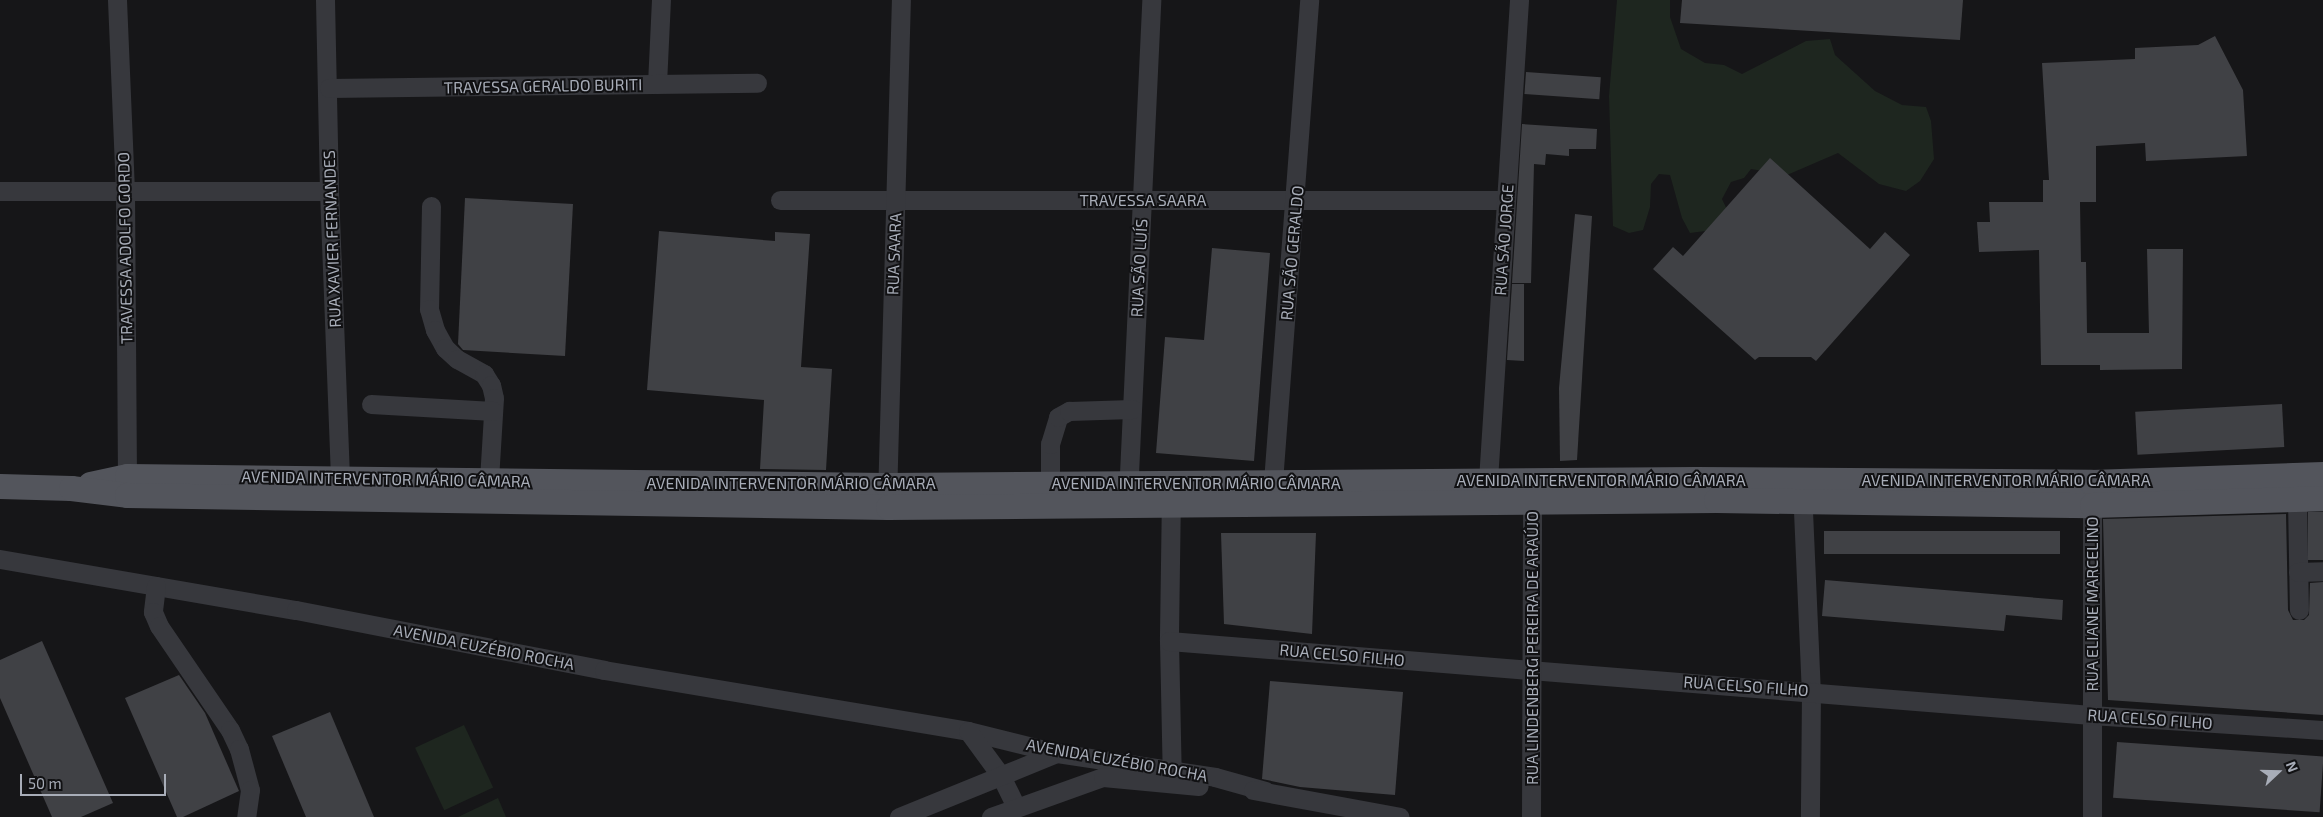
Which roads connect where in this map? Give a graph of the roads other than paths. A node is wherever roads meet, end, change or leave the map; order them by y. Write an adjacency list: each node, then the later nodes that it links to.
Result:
1 (117, 0): 13 (street, TRAVESSA ADOLFO GORDO)
2 (326, 0): 10 (street, RUA XAVIER FERNANDES)
3 (661, 0): 9 (street)
4 (901, 0): 16 (street, RUA SAARA)
5 (1151, 0): 17 (street, RUA SÃO LUÍS)
6 (1309, 0): 14 (street, RUA SÃO GERALDO)
7 (1519, 0): 18 (street, RUA SÃO JORGE)
8 (757, 83): 9 (street, TRAVESSA GERALDO BURITI)
9 (656, 84): 10 (street, TRAVESSA GERALDO BURITI)
10 (329, 88): 12 (street, RUA XAVIER FERNANDES)
11 (0, 191): 13 (street)
12 (329, 191): 13 (street); 24 (street, RUA XAVIER FERNANDES)
13 (125, 192): 28 (street, TRAVESSA ADOLFO GORDO)
14 (1296, 199): 17 (street, TRAVESSA SAARA); 18 (street, TRAVESSA SAARA); 36 (street, RUA SÃO GERALDO)
15 (780, 200): 16 (street, TRAVESSA SAARA)
16 (895, 200): 17 (street, TRAVESSA SAARA); 37 (street, RUA SAARA)
17 (1142, 200): 21 (street, RUA SÃO LUÍS)
18 (1506, 200): 26 (street, RUA SÃO JORGE)
19 (431, 206): 22 (street)
20 (371, 404): 22 (street)
21 (1132, 409): 33 (street); 34 (street, RUA SÃO LUÍS)
22 (493, 411): 25 (street)
23 (2323, 474): 31 (main road, AVENIDA INTERVENTOR MÁRIO CÂMARA)
24 (340, 477): 25 (main road, AVENIDA INTERVENTOR MÁRIO CÂMARA); 28 (main road, AVENIDA INTERVENTOR MÁRIO CÂMARA)
25 (489, 480): 32 (main road, AVENIDA INTERVENTOR MÁRIO CÂMARA)
26 (1488, 480): 30 (main road, AVENIDA INTERVENTOR MÁRIO CÂMARA); 36 (main road, AVENIDA INTERVENTOR MÁRIO CÂMARA)
27 (0, 486): 28 (main road, AVENIDA INTERVENTOR MÁRIO CÂMARA)
28 (127, 486): 32 (main road, AVENIDA INTERVENTOR MÁRIO CÂMARA)
29 (1802, 491): 30 (main road, AVENIDA INTERVENTOR MÁRIO CÂMARA); 31 (main road, AVENIDA INTERVENTOR MÁRIO CÂMARA); 47 (street)
30 (1532, 492): 36 (main road, AVENIDA INTERVENTOR MÁRIO CÂMARA); 46 (street, RUA LINDENBERG PEREIRA DE ARAÚJO)
31 (2092, 493): 39 (main road, AVENIDA INTERVENTOR MÁRIO CÂMARA); 48 (street, RUA ELIANE MARCELINO)
32 (649, 494): 37 (main road, AVENIDA INTERVENTOR MÁRIO CÂMARA)
33 (1050, 495): 34 (main road, AVENIDA INTERVENTOR MÁRIO CÂMARA); 37 (main road, AVENIDA INTERVENTOR MÁRIO CÂMARA)
34 (1128, 495): 35 (main road, AVENIDA INTERVENTOR MÁRIO CÂMARA)
35 (1171, 495): 36 (main road, AVENIDA INTERVENTOR MÁRIO CÂMARA); 45 (street)
36 (1272, 495)
37 (887, 496)
38 (2323, 498): 39 (main road, AVENIDA INTERVENTOR MÁRIO CÂMARA)
39 (2297, 499): 42 (street)
40 (0, 559): 43 (street, AVENIDA EUZÉBIO ROCHA)
41 (2323, 571): 42 (street)
42 (2298, 572): 44 (street)
43 (156, 586): 50 (street, AVENIDA EUZÉBIO ROCHA); 56 (street)
44 (2299, 610)
45 (1169, 641): 46 (street, RUA CELSO FILHO); 53 (street)
46 (1531, 672): 47 (street, RUA CELSO FILHO); 60 (street, RUA LINDENBERG PEREIRA DE ARAÚJO)
47 (1812, 691): 48 (street, RUA CELSO FILHO); 61 (street)
48 (2091, 715): 49 (street, RUA CELSO FILHO); 62 (street, RUA ELIANE MARCELINO)
49 (2323, 730)
50 (968, 731): 51 (street, AVENIDA EUZÉBIO ROCHA); 52 (street)
51 (1057, 754): 52 (street); 53 (street, AVENIDA EUZÉBIO ROCHA)
52 (1001, 776): 54 (street); 55 (street)
53 (1172, 777): 54 (street, AVENIDA EUZÉBIO ROCHA); 59 (street, AVENIDA EUZÉBIO ROCHA)
54 (1016, 807): 58 (street, AVENIDA EUZÉBIO ROCHA)
55 (932, 811): 57 (street)
56 (246, 817)
57 (899, 817)
58 (991, 817)
59 (1400, 817)
60 (1532, 817)
61 (1810, 817)
62 (2092, 817)

